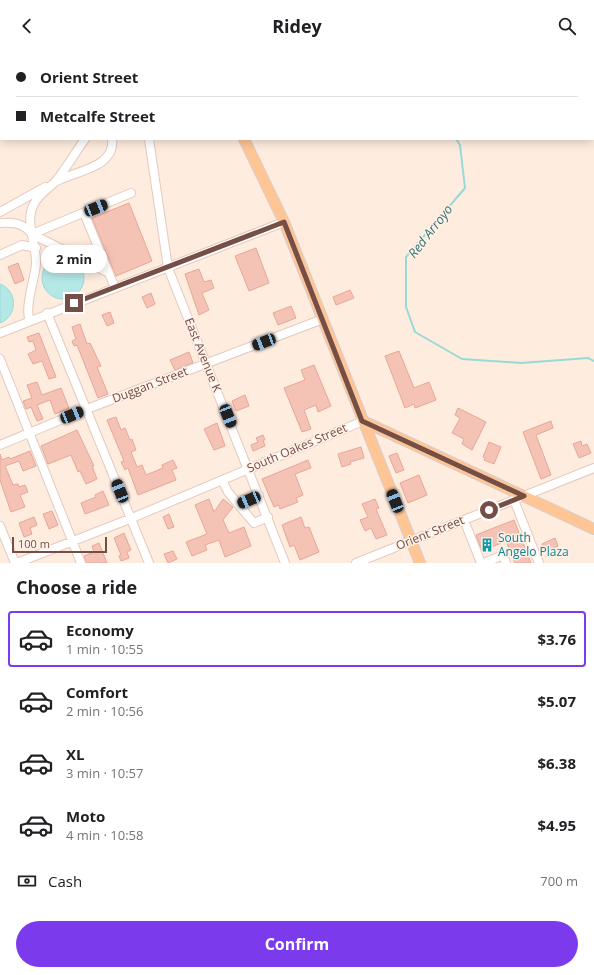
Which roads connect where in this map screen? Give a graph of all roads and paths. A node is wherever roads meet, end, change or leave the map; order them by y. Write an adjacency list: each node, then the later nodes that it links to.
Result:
1 (84, 140): 5 (street)
2 (112, 140): 5 (street)
3 (149, 140): 14 (street, East Avenue K)
4 (244, 140): 9 (main road)
5 (55, 182): 7 (street); 11 (street)
6 (131, 193): 8 (street)
7 (0, 212)
8 (84, 212): 11 (street); 15 (street)
9 (284, 222): 14 (street); 18 (main road)
10 (0, 223): 11 (street)
11 (32, 234): 12 (street); 15 (street)
12 (36, 248): 13 (street); 19 (street)
13 (0, 255)
14 (168, 268): 16 (street); 22 (street, East Avenue K)
15 (109, 273): 16 (street)
16 (115, 288): 17 (street)
17 (48, 313): 19 (street); 23 (street)
18 (323, 319): 22 (street, Duggan Street); 24 (main road)
19 (30, 320): 20 (street)
20 (0, 333)
21 (0, 360): 25 (street)
22 (206, 364): 23 (street, Duggan Street); 27 (street, East Avenue K)
23 (87, 409): 25 (street, Duggan Street); 35 (street)
24 (362, 421): 27 (street, South Oakes Street); 31 (main road, South Oakes Street); 40 (main road)
25 (29, 433): 26 (street, Duggan Street); 39 (street)
26 (0, 445)
27 (249, 468): 29 (street, South Oakes Street); 30 (street, East Avenue K)
28 (594, 468): 31 (street, Orient Street)
29 (222, 480): 33 (street); 35 (street, South Oakes Street)
30 (260, 495): 33 (street); 34 (street, East Avenue K)
31 (524, 496): 32 (street, Orient Street); 38 (main road, South Oakes Street)
32 (514, 500): 36 (street, Orient Street); 50 (street)
33 (238, 504): 34 (street)
34 (268, 517): 44 (street, East Avenue K)
35 (132, 518): 39 (street, South Oakes Street); 43 (street)
36 (464, 520): 40 (street, Orient Street); 47 (street)
37 (0, 526): 41 (street)
38 (594, 529)
39 (72, 541): 41 (street, South Oakes Street); 42 (street)
40 (411, 541): 45 (street, Orient Street); 46 (main road)
41 (16, 563)
42 (81, 563)
43 (149, 563)
44 (285, 563)
45 (356, 563)
46 (420, 563)
47 (480, 563)
48 (484, 563): 49 (street)
49 (506, 563)
50 (539, 563)

